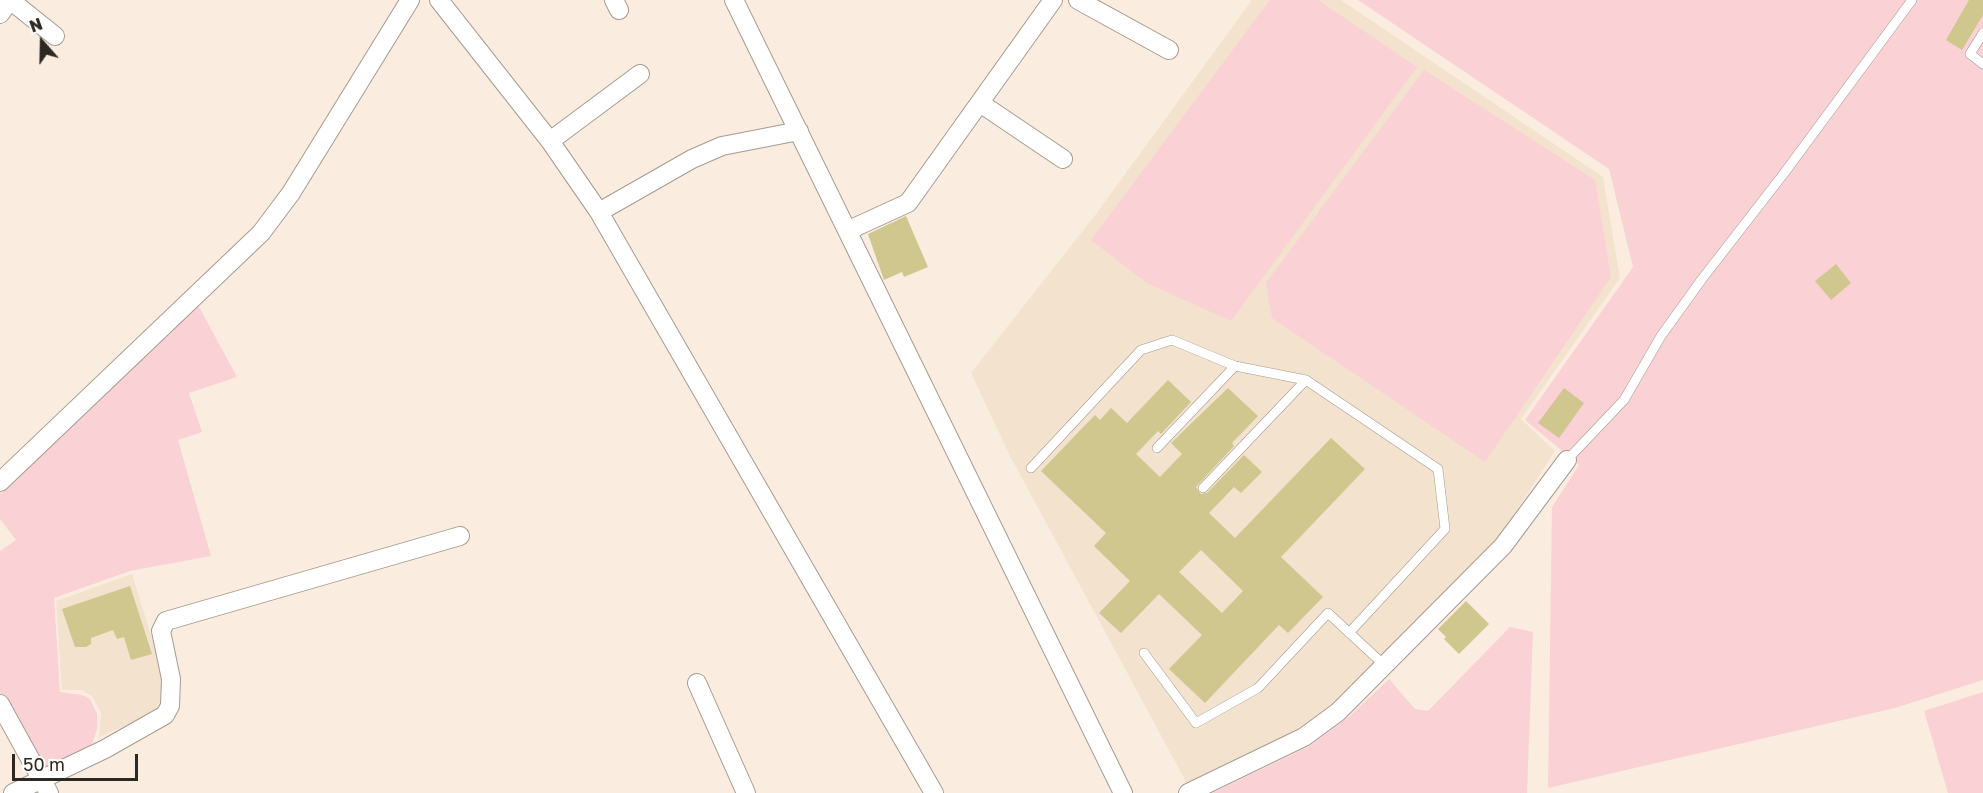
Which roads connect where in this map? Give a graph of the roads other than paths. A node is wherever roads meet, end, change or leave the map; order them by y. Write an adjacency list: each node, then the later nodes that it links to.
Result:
1 (410, 0): 24 (street)
2 (439, 0): 15 (street)
3 (734, 0): 14 (street)
4 (1053, 0): 13 (street)
5 (1078, 0): 10 (street)
6 (1912, 0): 22 (lane)
7 (0, 14): 9 (street)
8 (1983, 33): 11 (lane)
9 (55, 36)
10 (1169, 50)
11 (1983, 64)
12 (640, 74): 15 (street)
13 (980, 103): 16 (street); 18 (street)
14 (799, 131): 17 (street); 18 (street)
15 (550, 141): 17 (street)
16 (1063, 159)
17 (599, 212): 35 (street)
18 (849, 230): 36 (street)
19 (1235, 366): 20 (lane); 21 (lane); 23 (lane)
20 (1305, 380): 25 (lane); 27 (lane)
21 (1157, 448)
22 (1567, 460): 29 (street)
23 (1031, 468)
24 (0, 482)
25 (1203, 488)
26 (460, 536): 32 (street)
27 (1349, 633): 28 (lane); 29 (lane)
28 (1144, 653)
29 (1383, 664): 37 (street)
30 (697, 683): 34 (street)
31 (0, 704): 32 (street)
32 (45, 786): 33 (street)
33 (13, 793)
34 (746, 793)
35 (934, 793)
36 (1123, 793)
37 (1188, 793)

